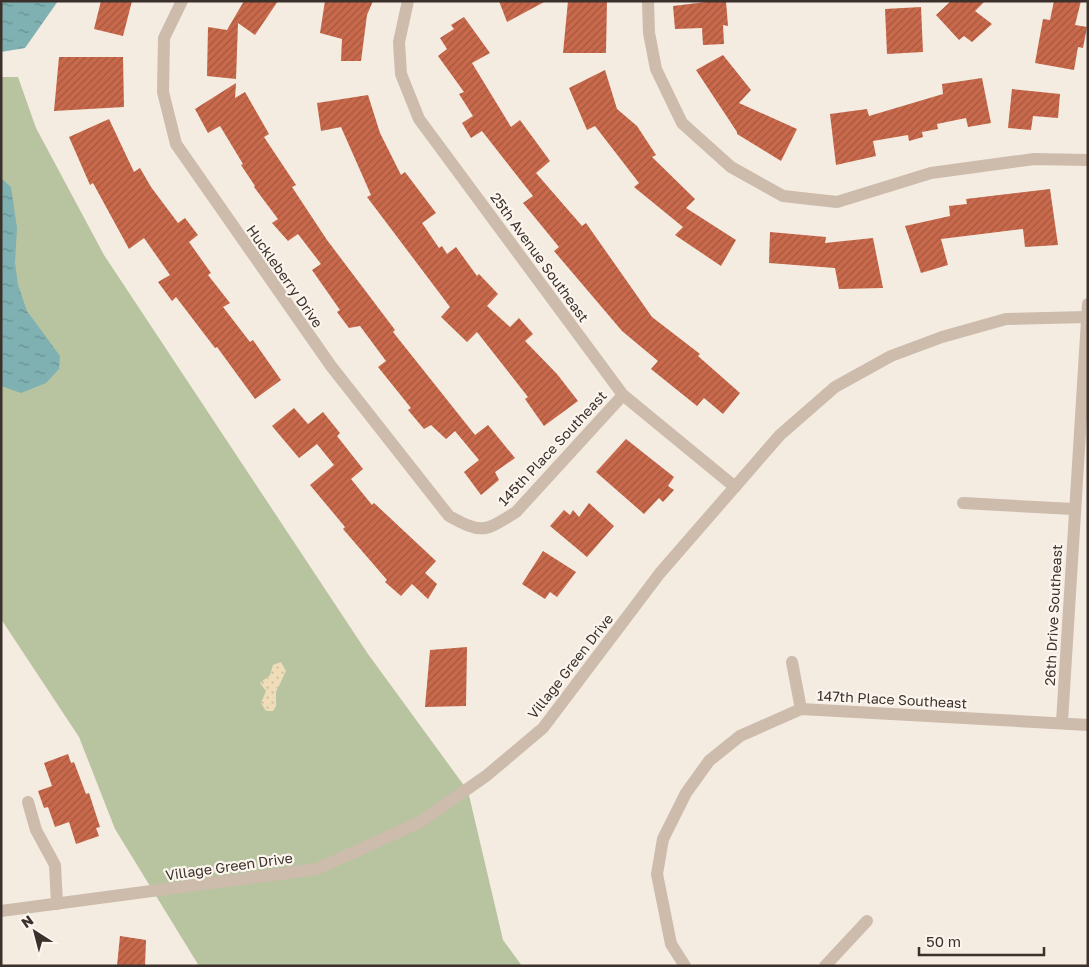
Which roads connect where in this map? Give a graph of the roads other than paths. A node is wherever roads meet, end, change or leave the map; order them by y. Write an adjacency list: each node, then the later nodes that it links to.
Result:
1 (182, 1): 10 (street, Huckleberry Drive)
2 (408, 1): 6 (street, 25th Avenue Southeast)
3 (648, 1): 4 (street)
4 (1088, 160)
5 (1088, 312): 7 (street, Village Green Drive); 9 (street, 26th Drive Southeast)
6 (623, 395): 7 (street, 25th Avenue Southeast); 10 (street, 145th Place Southeast)
7 (735, 487): 16 (street, Village Green Drive)
8 (963, 503): 9 (street)
9 (1073, 509): 13 (street, 26th Drive Southeast)
10 (474, 529)
11 (792, 662): 12 (street)
12 (801, 709): 13 (street, 147th Place Southeast); 19 (street, 147th Place Southeast)
13 (1062, 722): 14 (street, 147th Place Southeast)
14 (1088, 725)
15 (28, 802): 16 (street)
16 (57, 904): 17 (street, Village Green Drive)
17 (1, 911)
18 (867, 921): 20 (street)
19 (685, 966)
20 (825, 966)

